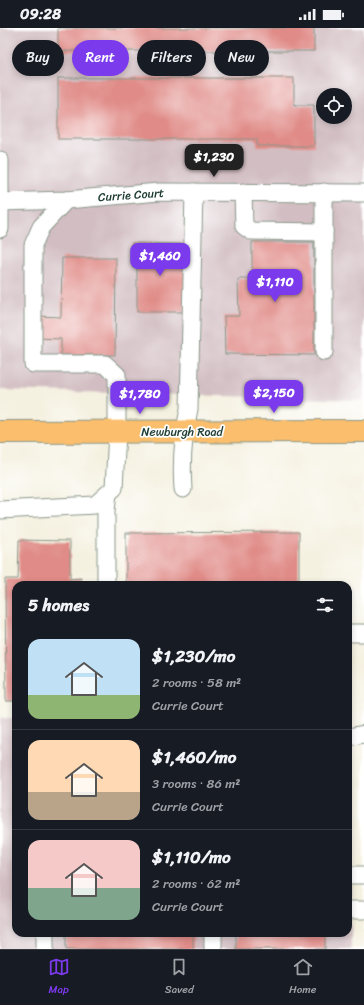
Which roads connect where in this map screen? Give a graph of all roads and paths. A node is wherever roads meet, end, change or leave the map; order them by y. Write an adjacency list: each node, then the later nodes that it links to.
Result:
1 (0, 160): 7 (street)
2 (194, 192): 3 (street, Currie Court); 6 (street, Currie Court); 14 (street)
3 (243, 192): 4 (street, Currie Court); 9 (street)
4 (324, 192): 5 (street, Currie Court); 9 (street)
5 (364, 193)
6 (66, 200): 7 (street, Currie Court); 13 (street)
7 (0, 202): 8 (street)
8 (0, 229)
9 (324, 232): 10 (street)
10 (324, 352)
11 (364, 431): 14 (main road, Newburgh Road)
12 (0, 432): 13 (main road, Newburgh Road)
13 (117, 432): 14 (main road, Newburgh Road); 16 (street)
14 (184, 432): 15 (street)
15 (182, 489)
16 (108, 494): 17 (street); 18 (street)
17 (0, 510)
18 (106, 581)
19 (352, 633): 20 (street)
20 (364, 633)
21 (364, 734): 22 (street)
22 (352, 736)
23 (364, 875): 24 (street)
24 (352, 876)
25 (352, 910): 26 (street)
26 (364, 910)
27 (45, 937): 29 (street)
28 (213, 937): 30 (street)
29 (45, 949)
30 (213, 949)

